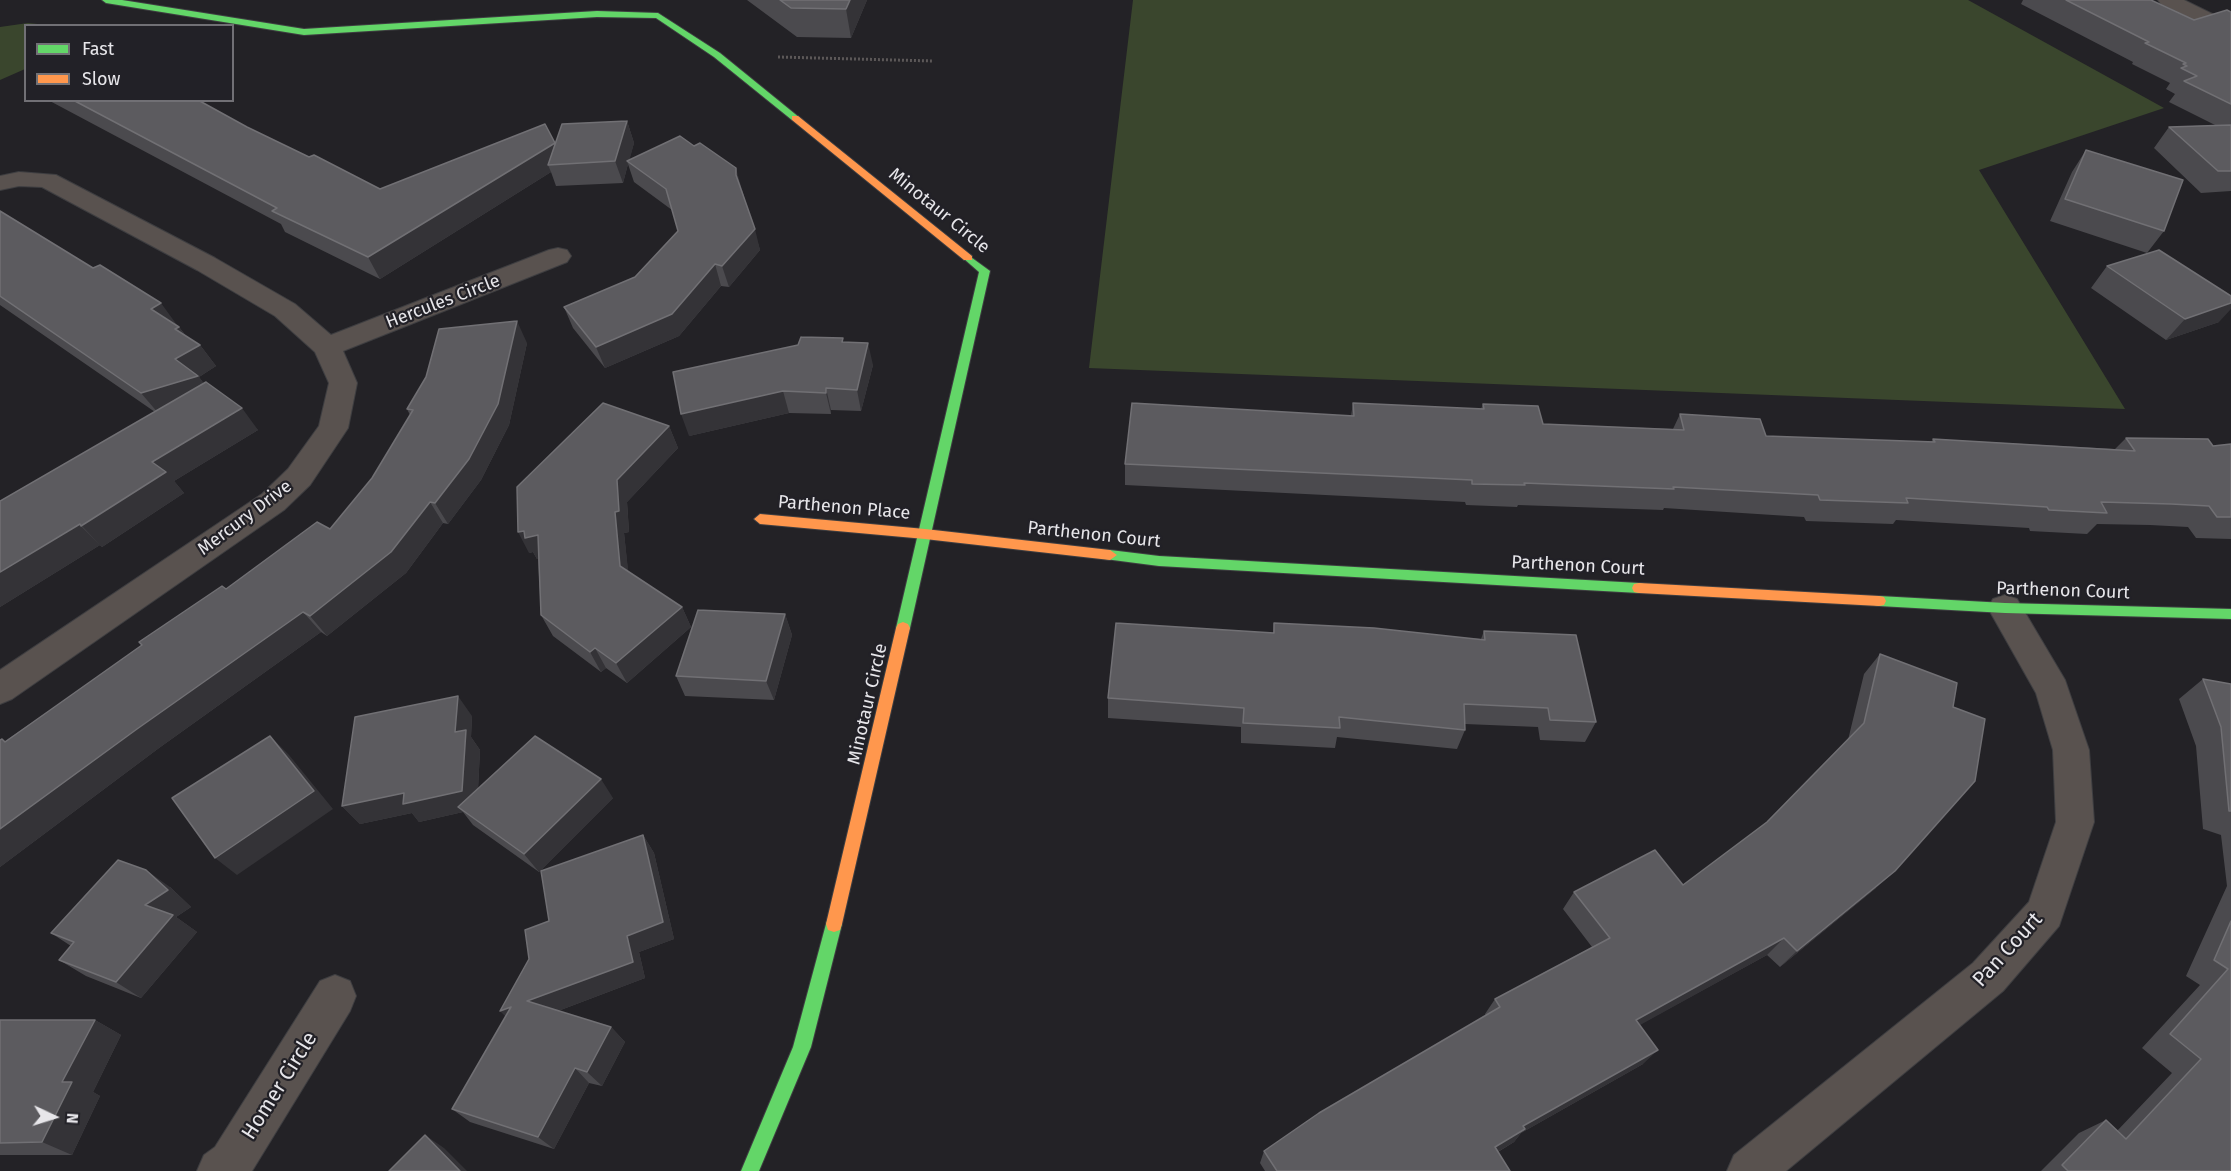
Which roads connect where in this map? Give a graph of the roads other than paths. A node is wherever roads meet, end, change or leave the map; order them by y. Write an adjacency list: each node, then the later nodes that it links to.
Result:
1 (106, 0): 8 (street, Minotaur Circle)
2 (2168, 0): 3 (street)
3 (2231, 31)
4 (0, 183): 6 (street, Mercury Drive)
5 (558, 256): 6 (street, Hercules Circle)
6 (327, 347): 11 (street, Mercury Drive)
7 (760, 519): 8 (street, Parthenon Place)
8 (925, 534): 9 (street, Parthenon Court); 14 (street, Minotaur Circle)
9 (2005, 608): 10 (street, Parthenon Court); 15 (street, Pan Court)
10 (2231, 614)
11 (0, 688)
12 (335, 996): 13 (street, Homer Circle)
13 (220, 1171)
14 (750, 1171)
15 (1750, 1171)

